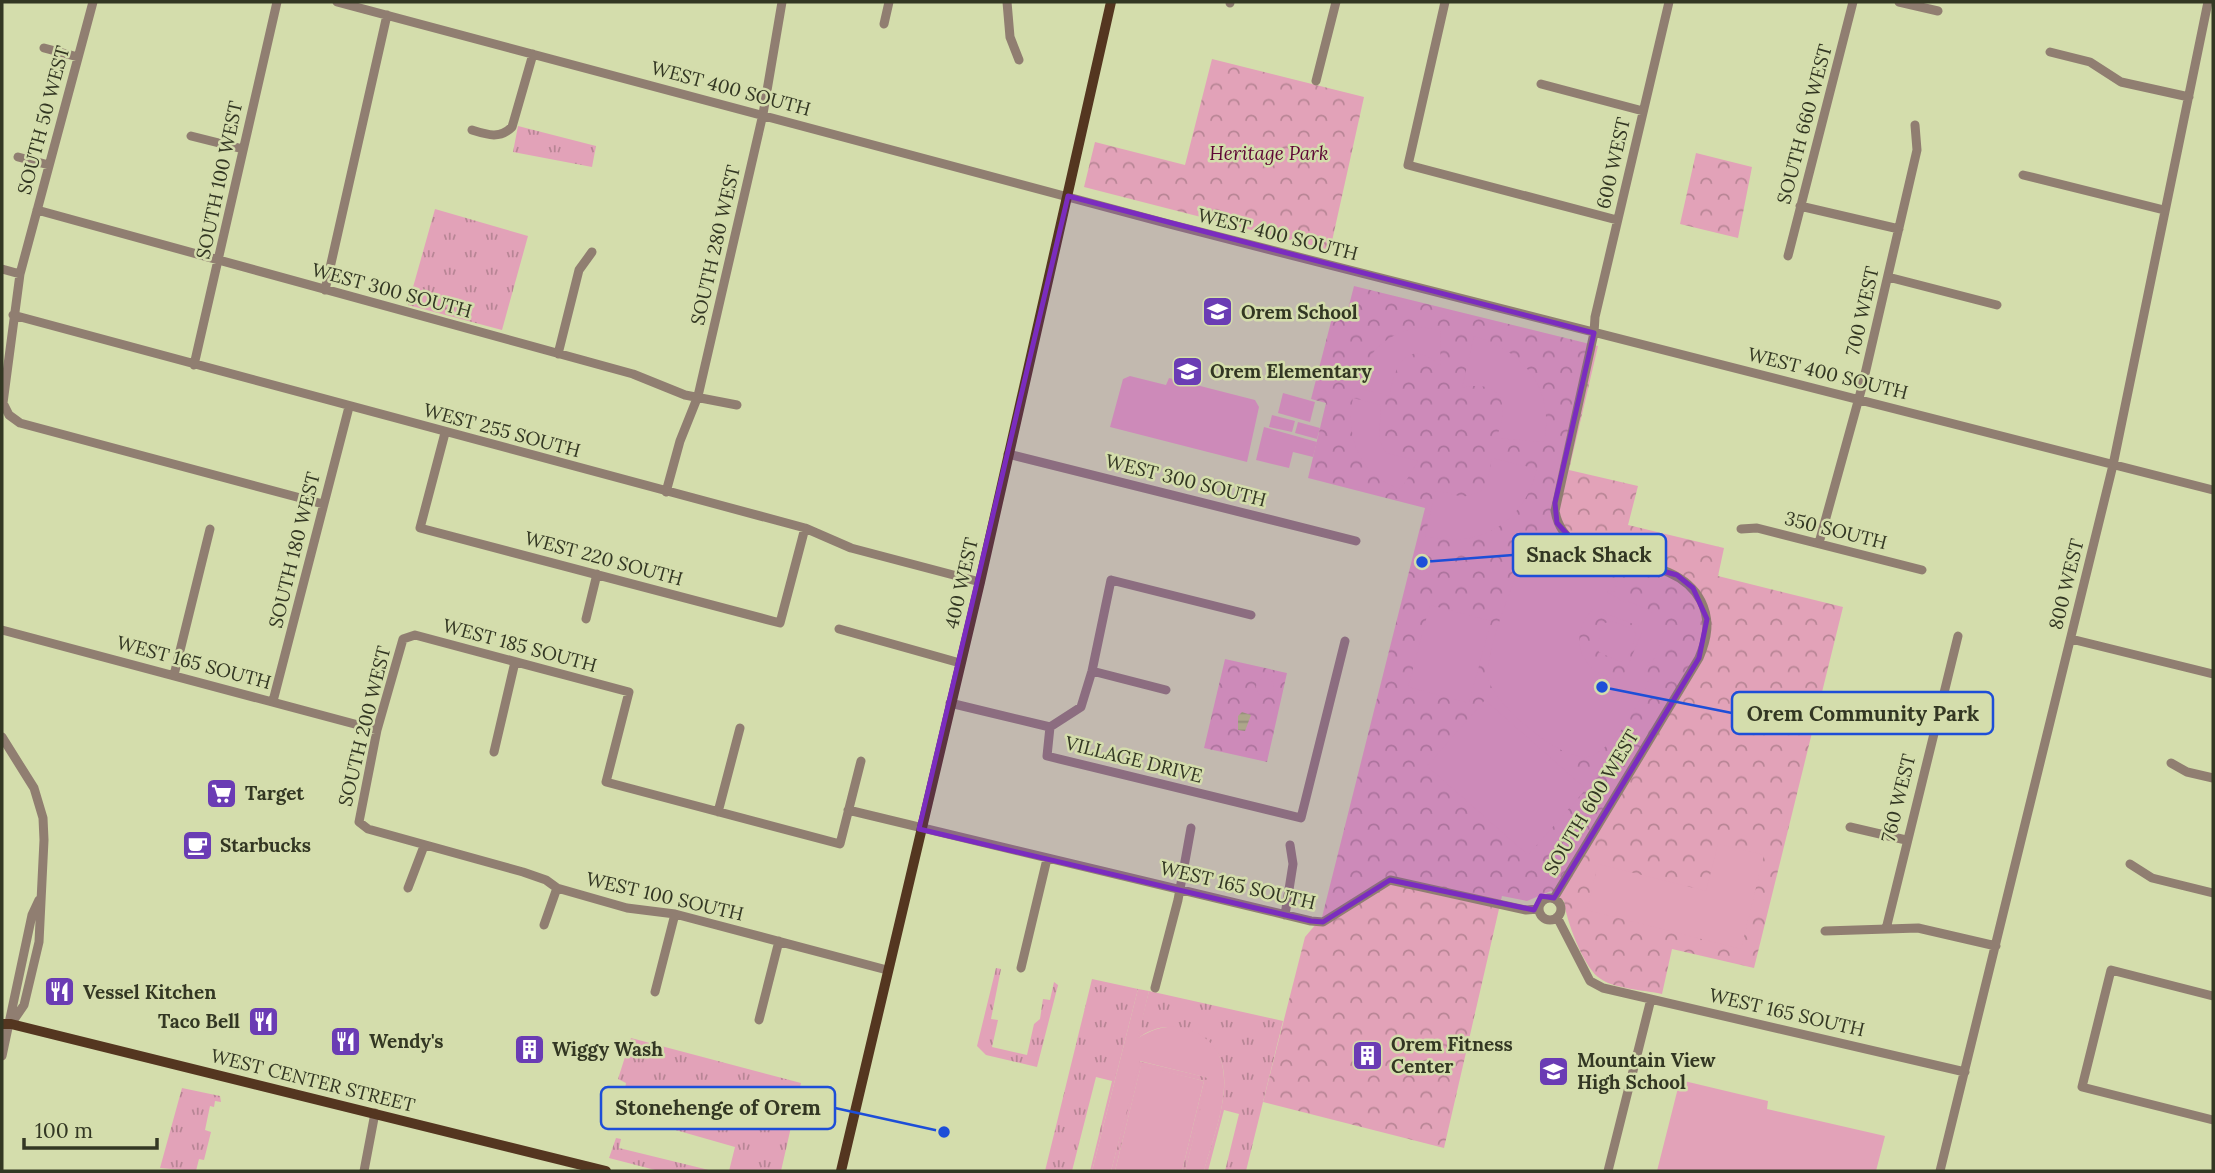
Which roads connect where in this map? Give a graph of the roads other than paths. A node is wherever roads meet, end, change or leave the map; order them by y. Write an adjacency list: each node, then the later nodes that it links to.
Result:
1 (93, 2): 21 (street, SOUTH 50 WEST)
2 (277, 2): 31 (street, SOUTH 100 WEST)
3 (337, 2): 14 (street, WEST 400 SOUTH)
4 (782, 2): 27 (street, SOUTH 280 WEST)
5 (889, 2): 17 (street)
6 (1007, 2): 22 (street)
7 (1111, 2): 35 (main road, 400 WEST)
8 (1336, 2): 23 (street)
9 (1446, 2): 39 (street)
10 (1669, 2): 26 (street, 600 WEST)
11 (1853, 2): 36 (street, SOUTH 660 WEST)
12 (1899, 2): 15 (street)
13 (2208, 2): 25 (street, 800 WEST)
14 (372, 6): 16 (street, WEST 400 SOUTH)
15 (1938, 11)
16 (387, 15): 20 (street, WEST 400 SOUTH); 47 (street)
17 (884, 24)
18 (44, 48): 21 (street)
19 (2050, 52): 25 (street)
20 (533, 54): 27 (street, WEST 400 SOUTH); 29 (street)
21 (78, 57): 33 (street, SOUTH 50 WEST)
22 (1020, 60)
23 (1316, 81)
24 (1541, 84): 26 (street)
25 (2189, 97): 38 (street, 800 WEST)
26 (1643, 111): 39 (street, 600 WEST)
27 (763, 114): 35 (street, WEST 400 SOUTH); 53 (street, SOUTH 280 WEST)
28 (1915, 125): 40 (street, 700 WEST)
29 (472, 130)
30 (191, 136): 31 (street)
31 (243, 149): 43 (street, SOUTH 100 WEST)
32 (18, 157): 33 (street)
33 (49, 165): 37 (street, SOUTH 50 WEST)
34 (2023, 175): 38 (street)
35 (1068, 197): 50 (street, WEST 400 SOUTH); 58 (main road, 400 WEST)
36 (1800, 206): 40 (street); 42 (street, SOUTH 660 WEST)
37 (37, 210): 43 (street, WEST 300 SOUTH); 45 (street, SOUTH 50 WEST)
38 (2164, 210): 59 (street, 800 WEST)
39 (1617, 220): 50 (street, 600 WEST)
40 (1899, 229): 46 (street, 700 WEST)
41 (592, 252): 51 (street)
42 (1788, 256)
43 (219, 261): 47 (street, WEST 300 SOUTH); 52 (street, SOUTH 100 WEST)
44 (2, 269): 45 (street)
45 (20, 274): 49 (street, SOUTH 50 WEST)
46 (1888, 277): 48 (street); 54 (street, 700 WEST)
47 (325, 290): 51 (street, WEST 300 SOUTH)
48 (1997, 305)
49 (13, 315): 52 (street, WEST 255 SOUTH); 62 (street, SOUTH 50 WEST)
50 (1594, 333): 54 (street, WEST 400 SOUTH); 110 (street, SOUTH 600 WEST)
51 (558, 354): 53 (street, WEST 300 SOUTH)
52 (194, 365): 56 (street, WEST 255 SOUTH)
53 (698, 396): 55 (street, WEST 300 SOUTH); 61 (street, SOUTH 280 WEST)
54 (1859, 398): 59 (street, WEST 400 SOUTH); 67 (street, 700 WEST)
55 (737, 405)
56 (349, 407): 57 (street, WEST 255 SOUTH); 62 (street, SOUTH 180 WEST)
57 (445, 433): 61 (street, WEST 255 SOUTH); 69 (street, WEST 220 SOUTH)
58 (1007, 454): 66 (street, WEST 300 SOUTH); 70 (main road, 400 WEST)
59 (2113, 465): 60 (street, WEST 400 SOUTH); 77 (street, 800 WEST)
60 (2213, 490)
61 (666, 492): 63 (street, WEST 255 SOUTH)
62 (323, 503): 85 (street, SOUTH 180 WEST)
63 (805, 528): 69 (street, WEST 220 SOUTH); 70 (street, WEST 255 SOUTH)
64 (210, 529): 83 (street)
65 (1741, 529): 67 (street, 350 SOUTH)
66 (1356, 541)
67 (1819, 543): 68 (street, 350 SOUTH)
68 (1922, 570)
69 (597, 574): 72 (street)
70 (980, 582): 80 (main road, 400 WEST)
71 (1251, 615): 81 (street)
72 (586, 619)
73 (839, 629): 80 (street)
74 (2, 630): 83 (street, WEST 165 SOUTH)
75 (1958, 636): 101 (street, 760 WEST)
76 (403, 639): 79 (street, WEST 185 SOUTH); 89 (street, SOUTH 200 WEST)
77 (2071, 639): 82 (street); 119 (street, 800 WEST)
78 (1345, 641): 87 (street, VILLAGE DRIVE)
79 (516, 662): 91 (street); 96 (street, WEST 185 SOUTH)
80 (960, 663): 86 (main road, 400 WEST)
81 (1092, 671): 84 (street); 87 (street)
82 (2213, 674)
83 (174, 675): 85 (street, WEST 165 SOUTH)
84 (1166, 690)
85 (273, 701): 89 (street, WEST 165 SOUTH)
86 (950, 703): 87 (street, VILLAGE DRIVE); 100 (main road, 400 WEST)
87 (1051, 727)
88 (740, 729): 96 (street)
89 (377, 730): 97 (street, SOUTH 200 WEST)
90 (2, 737): 127 (street)
91 (494, 752)
92 (861, 761): 95 (street)
93 (2171, 762): 94 (street)
94 (2213, 778)
95 (848, 810): 96 (street); 100 (street, WEST 165 SOUTH)
96 (718, 812)
97 (359, 822): 103 (street, WEST 100 SOUTH)
98 (1850, 827): 101 (street)
99 (1191, 828): 108 (street)
100 (919, 829): 104 (street, WEST 165 SOUTH); 121 (main road, 400 WEST)
101 (1906, 839): 116 (street, 760 WEST)
102 (1290, 845): 113 (street)
103 (424, 846): 106 (street); 107 (street, WEST 100 SOUTH)
104 (1047, 859): 108 (street, WEST 165 SOUTH); 120 (street)
105 (2130, 864): 109 (street)
106 (408, 888)
107 (557, 888): 112 (street, WEST 100 SOUTH); 115 (street)
108 (1177, 890): 113 (street, WEST 165 SOUTH); 122 (street)
109 (2213, 893)
110 (1554, 898): 111 (street); 114 (street, WEST 165 SOUTH)
111 (1539, 909): 113 (street, WEST 165 SOUTH); 114 (street, WEST 165 SOUTH)
112 (675, 914): 118 (street, WEST 100 SOUTH); 123 (street)
113 (1285, 915)
114 (1558, 917): 125 (street, WEST 165 SOUTH)
115 (544, 925)
116 (1886, 929): 117 (street); 119 (street)
117 (1825, 931)
118 (779, 941): 121 (street, WEST 100 SOUTH); 126 (street)
119 (1996, 946): 129 (street, 800 WEST)
120 (1021, 968)
121 (887, 970): 134 (main road, 400 WEST)
122 (1155, 988)
123 (655, 992)
124 (2213, 996): 131 (street)
125 (1651, 999): 129 (street, WEST 165 SOUTH); 135 (street)
126 (759, 1020)
127 (5, 1022): 128 (street); 130 (main road, WEST CENTER STREET)
128 (2, 1056)
129 (1965, 1072): 136 (street, 800 WEST)
130 (375, 1113): 132 (street); 133 (main road, WEST CENTER STREET)
131 (2213, 1120)
132 (364, 1171)
133 (601, 1171)
134 (841, 1171)
135 (1608, 1171)
136 (1940, 1171)

